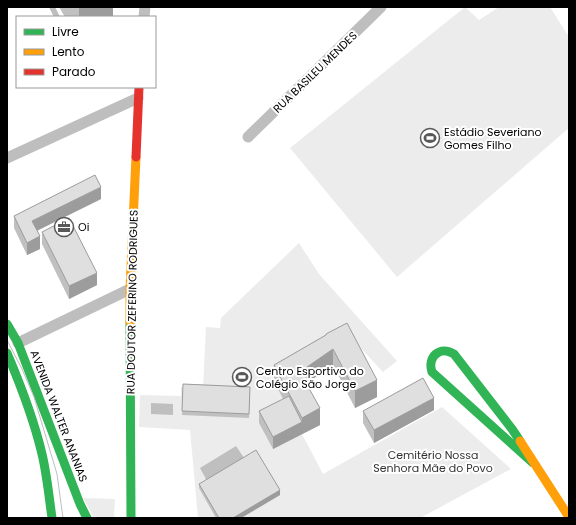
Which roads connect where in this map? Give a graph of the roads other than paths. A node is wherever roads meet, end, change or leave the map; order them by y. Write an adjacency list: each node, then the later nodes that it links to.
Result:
1 (52, 7): 3 (lane)
2 (381, 7): 5 (street, RUA BASILEU MENDES)
3 (57, 16)
4 (139, 93): 6 (street); 7 (street, RUA DOUTOR ZEFERINO RODRIGUES)
5 (248, 137)
6 (7, 158)
7 (130, 289): 9 (street); 17 (street, RUA DOUTOR ZEFERINO RODRIGUES)
8 (7, 324): 9 (street, AVENIDA WALTER ANANIAS)
9 (18, 343): 16 (street, AVENIDA WALTER ANANIAS)
10 (7, 353): 15 (street)
11 (494, 406): 12 (street); 12 (street); 13 (street)
12 (481, 415): 13 (street)
13 (534, 463): 14 (street)
14 (569, 517)
15 (52, 518)
16 (87, 518)
17 (131, 518)

